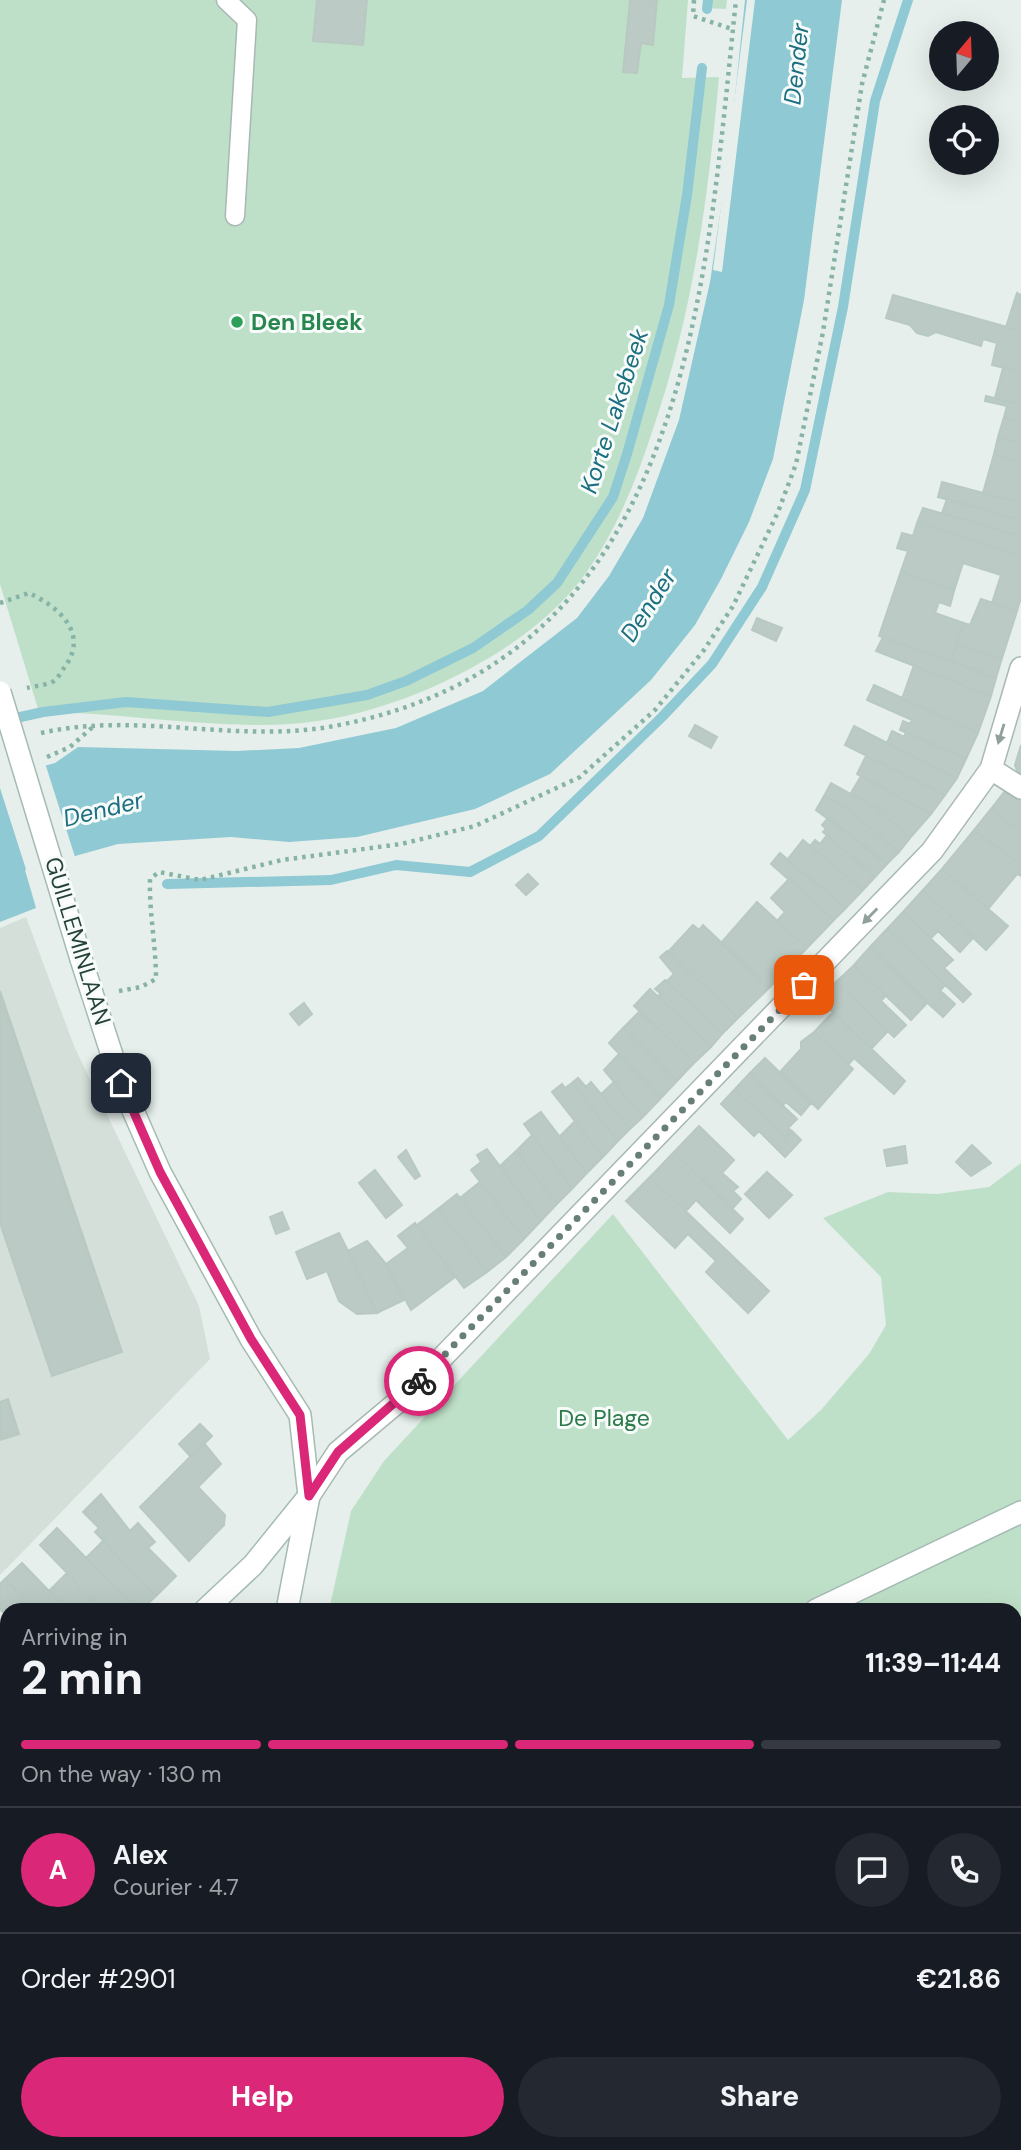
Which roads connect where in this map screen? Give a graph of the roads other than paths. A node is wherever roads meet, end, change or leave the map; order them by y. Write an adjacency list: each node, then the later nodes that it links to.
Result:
1 (226, 0): 2 (lane)
2 (235, 216)
3 (1021, 668): 5 (street, one-way to 5)
4 (0, 691): 7 (street, GUILLEMINLAAN, bridge)
5 (991, 769): 6 (street); 7 (street, one-way to 7)
6 (1021, 788)
7 (309, 1496): 9 (street); 10 (street, GUILLEMINLAAN)
8 (1021, 1512): 11 (street)
9 (212, 1603)
10 (288, 1603)
11 (831, 1603)

